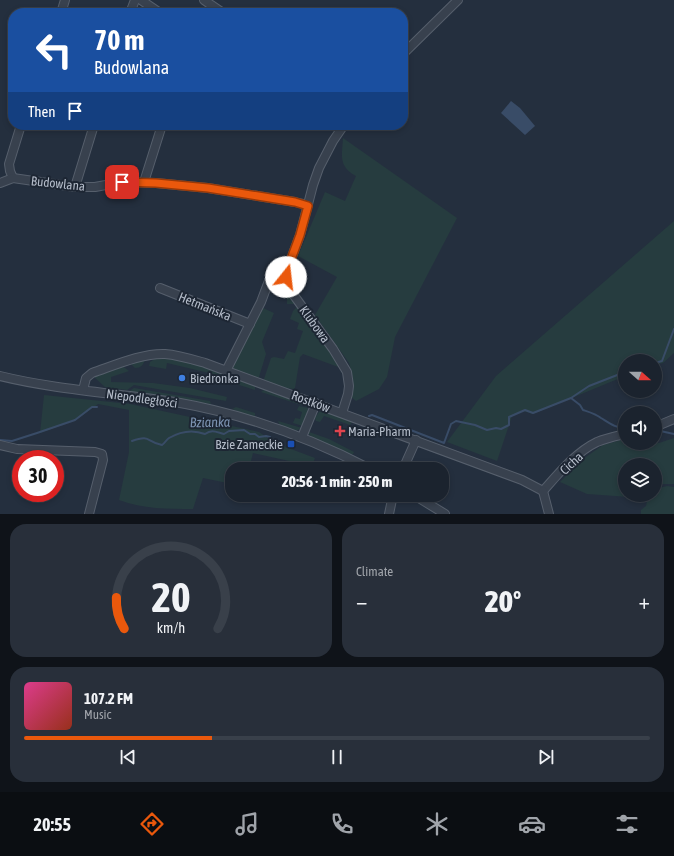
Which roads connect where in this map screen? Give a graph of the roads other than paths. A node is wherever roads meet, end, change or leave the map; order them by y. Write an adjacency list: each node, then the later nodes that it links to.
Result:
1 (141, 0): 5 (street)
2 (204, 0): 4 (street)
3 (458, 0): 7 (street)
4 (212, 6): 6 (street)
5 (153, 8)
6 (215, 8)
7 (408, 49)
8 (19, 130): 12 (street)
9 (92, 130): 15 (street)
10 (160, 130): 13 (street)
11 (341, 130): 16 (street, Klubowa)
12 (13, 178): 14 (street, Budowlana); 15 (street, Budowlana)
13 (144, 182): 15 (street, Budowlana); 16 (street, Budowlana)
14 (0, 184)
15 (75, 187)
16 (308, 206): 17 (street, Klubowa)
17 (287, 270): 19 (street); 24 (street, Klubowa)
18 (160, 288): 19 (street, Hetmańska)
19 (250, 324): 20 (street)
20 (226, 371): 22 (street, Rostków); 23 (street, Rostków)
21 (0, 376): 22 (street, Niepodległości)
22 (83, 390): 28 (street, Niepodległości)
23 (316, 403): 24 (street, Rostków); 28 (street)
24 (342, 413): 29 (street, Rostków)
25 (674, 419): 26 (street)
26 (662, 424)
27 (618, 436): 33 (street, Cicha)
28 (302, 438): 31 (street, Niepodległości)
29 (416, 440): 32 (street); 33 (street, Rostków)
30 (0, 445): 36 (street)
31 (355, 462)
32 (406, 462)
33 (544, 491): 39 (street)
34 (392, 502): 37 (street)
35 (425, 502): 38 (street)
36 (89, 514)
37 (389, 514)
38 (445, 514)
39 (549, 514)

